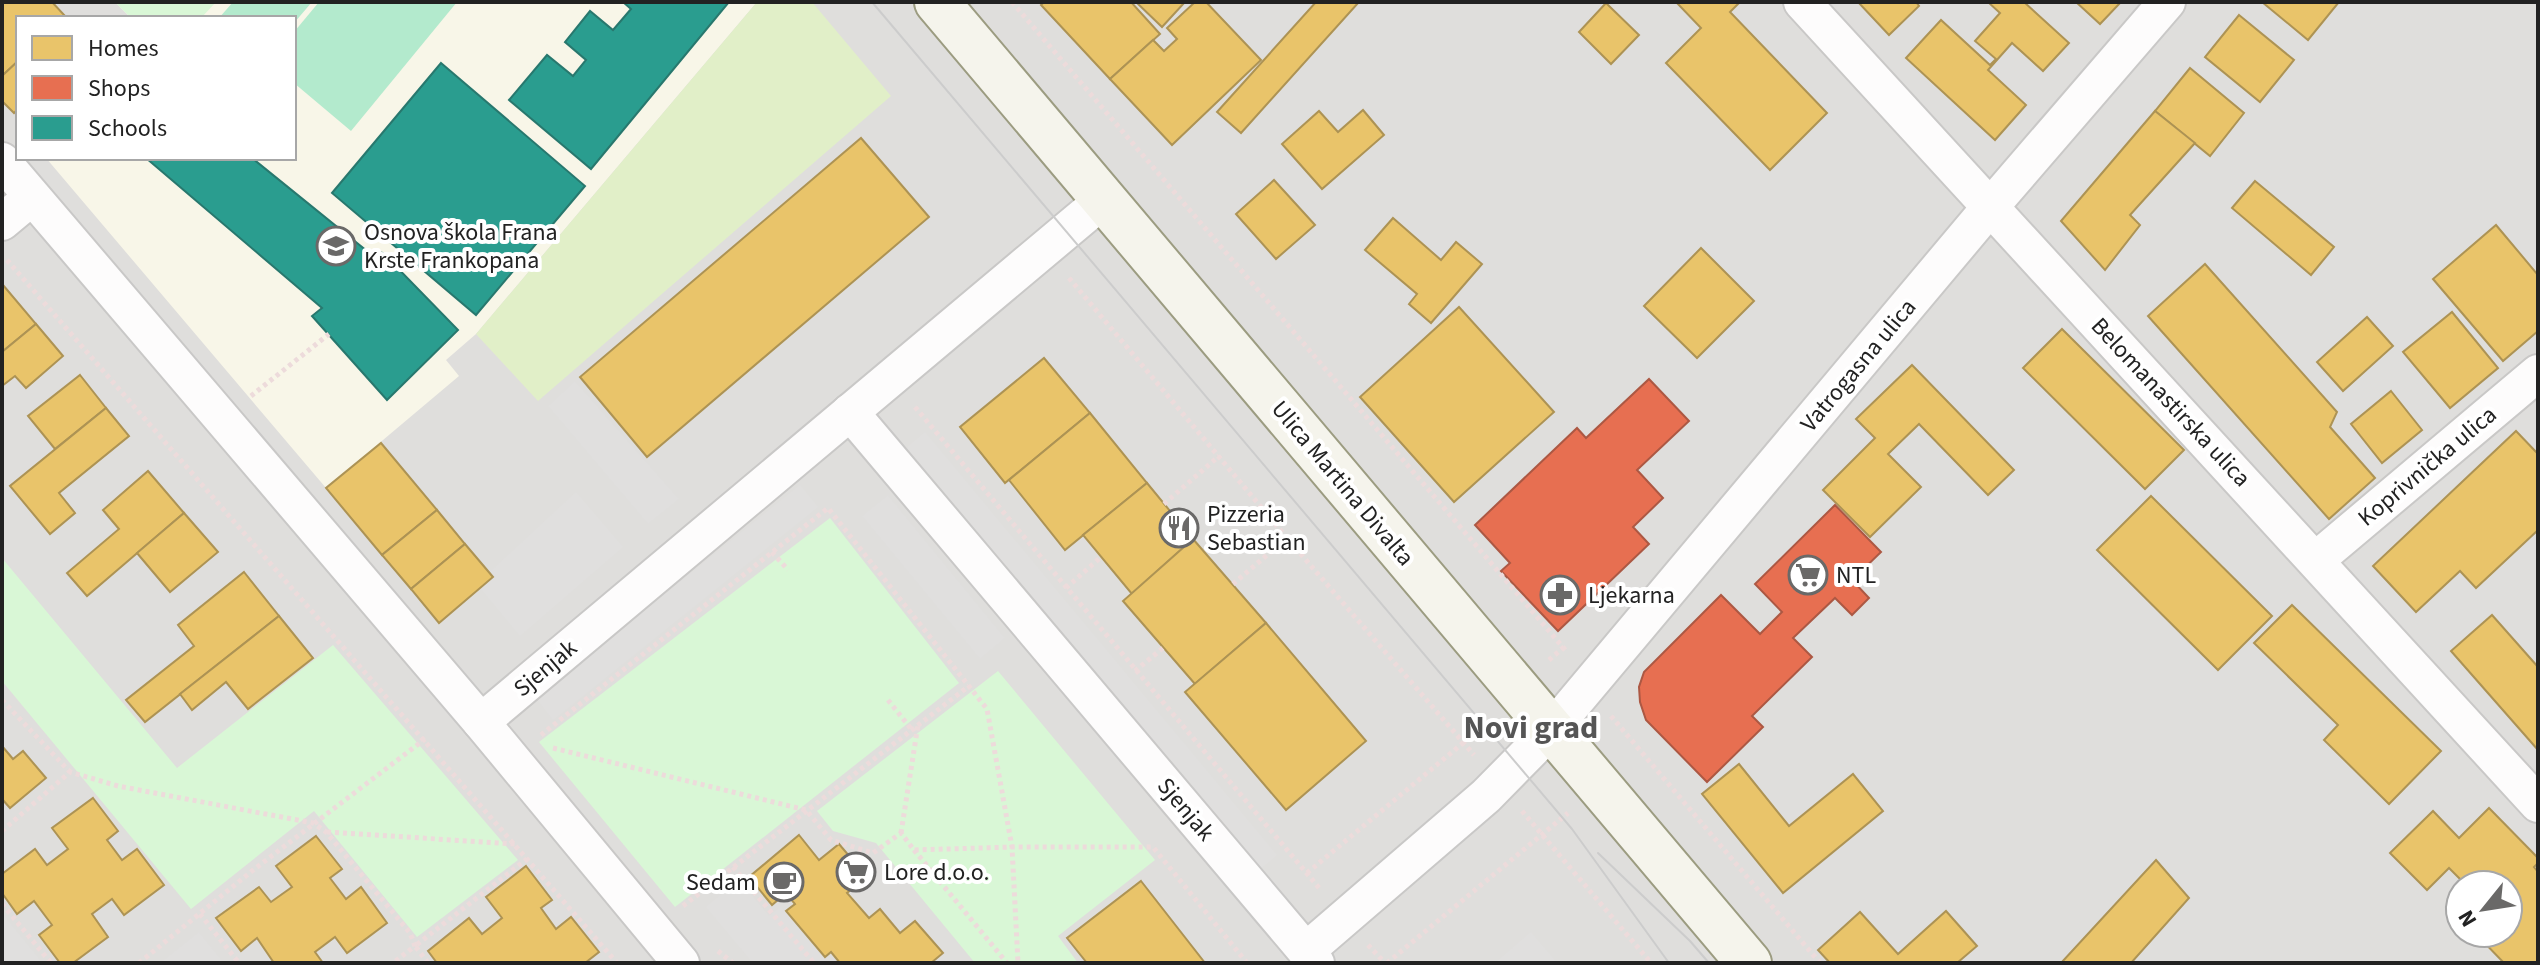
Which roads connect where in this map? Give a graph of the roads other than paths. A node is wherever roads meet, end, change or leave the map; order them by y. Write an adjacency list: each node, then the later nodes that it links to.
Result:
1 (937, 2): 6 (street, Ulica Martina Divalta)
2 (1802, 2): 7 (street, Belomanastirska ulica)
3 (2167, 2): 7 (street, Vatrogasna ulica)
4 (2, 161): 5 (street)
5 (32, 197): 8 (street); 12 (street)
6 (1103, 200): 10 (street, Sjenjak); 13 (street, Ulica Martina Divalta)
7 (1991, 206): 11 (street, Belomanastirska ulica); 13 (street, Vatrogasna ulica)
8 (2, 222)
9 (2538, 373): 11 (street, Koprivnička ulica)
10 (850, 412): 12 (street, Sjenjak); 15 (street, Sjenjak)
11 (2316, 560): 14 (street, Belomanastirska ulica)
12 (481, 722): 16 (street)
13 (1552, 729): 15 (street, Sjenjak); 17 (street, Ulica Martina Divalta)
14 (2538, 804)
15 (1311, 957)
16 (681, 963)
17 (1749, 963)

